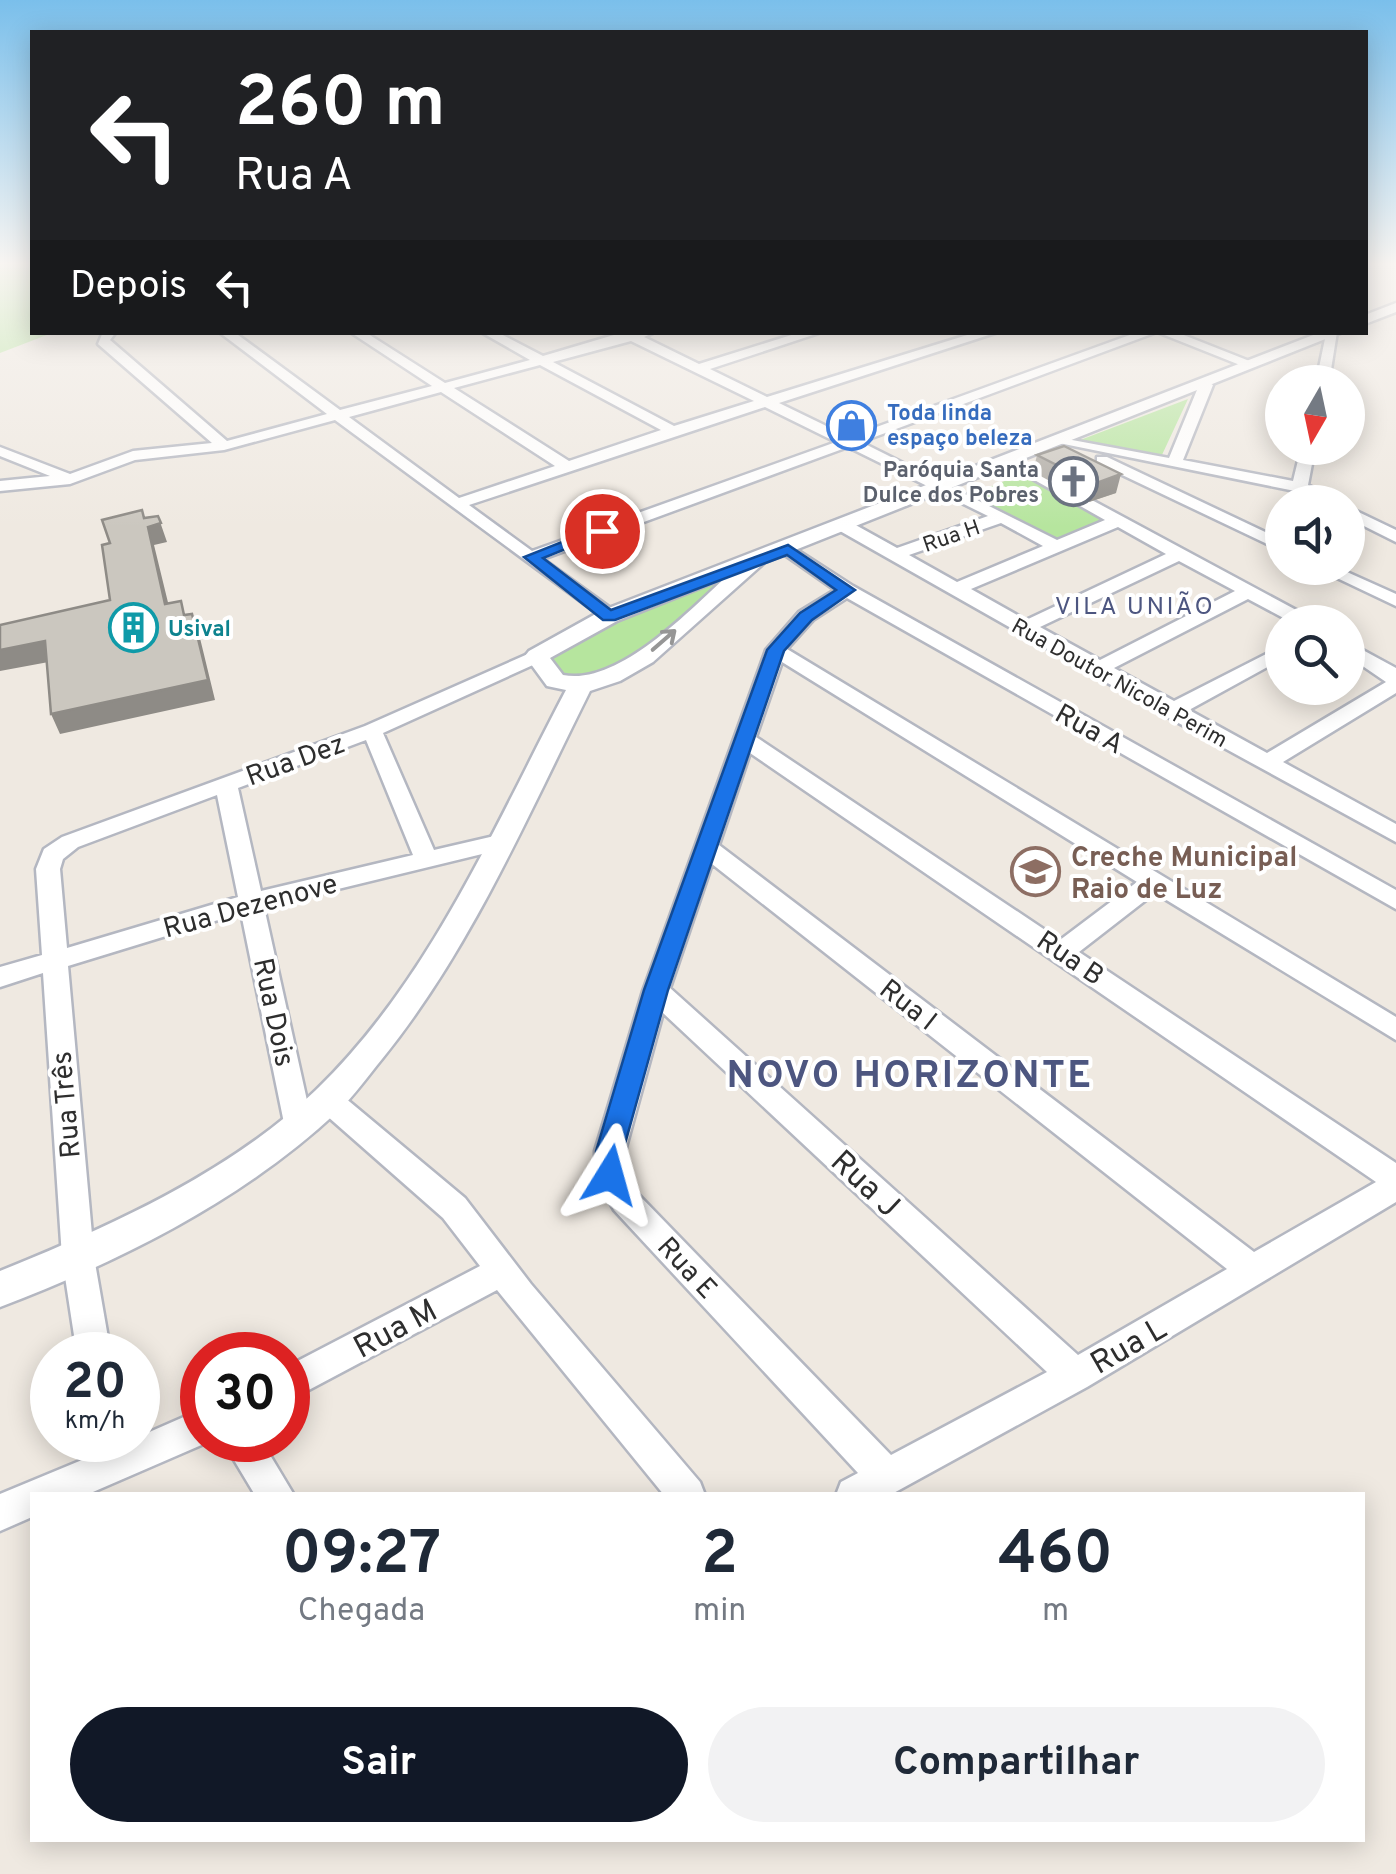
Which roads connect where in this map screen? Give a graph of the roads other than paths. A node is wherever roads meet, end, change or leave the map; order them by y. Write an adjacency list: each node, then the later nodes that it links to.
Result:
1 (123, 351): 22 (street)
2 (251, 351): 18 (street)
3 (388, 351): 16 (street)
4 (521, 351): 12 (street)
5 (574, 351): 12 (street)
6 (664, 351): 14 (street, Rua H)
7 (753, 351): 14 (street)
8 (930, 351): 17 (street)
9 (1096, 351): 20 (street)
10 (1216, 351): 13 (street)
11 (1284, 351): 13 (street)
12 (540, 362): 16 (street); 19 (street)
13 (1250, 364): 15 (street)
14 (700, 368): 17 (street, Rua H)
15 (1206, 385): 21 (street); 25 (street)
16 (447, 388): 18 (street); 26 (street)
17 (770, 402): 19 (street); 20 (street, Rua H)
18 (340, 418): 22 (street); 31 (street)
19 (673, 431): 26 (street)
20 (848, 440): 30 (street, Rua H); 44 (street)
21 (1061, 442): 24 (street); 25 (street); 37 (street)
22 (224, 446): 27 (street)
23 (0, 451): 27 (street)
24 (1008, 460): 30 (street); 33 (street)
25 (1174, 464): 28 (street)
26 (566, 466): 31 (street)
27 (70, 479): 29 (street)
28 (1289, 485)
29 (0, 486)
30 (943, 486): 32 (street, Rua H); 35 (street)
31 (458, 503): 44 (street)
32 (1002, 517): 40 (street); 43 (street, Rua H)
33 (1118, 521): 40 (street); 42 (street)
34 (1365, 521): 38 (street)
35 (846, 527): 41 (street); 43 (street, Rua Doutor Nicola Perim)
36 (1265, 535): 37 (street)
37 (1262, 536): 39 (street)
38 (1396, 537)
39 (1265, 538)
40 (1056, 546): 48 (street)
41 (788, 549): 45 (street); 47 (street, Rua A)
42 (1179, 554): 49 (street); 53 (street)
43 (894, 555): 48 (street, Rua Doutor Nicola Perim)
44 (532, 557): 52 (street)
45 (756, 562): 52 (street); 60 (street, one-way to 45)
46 (1362, 585): 50 (street)
47 (846, 590): 54 (street, Rua E); 72 (street, Rua A)
48 (953, 590): 53 (street, Rua Doutor Nicola Perim)
49 (1247, 592): 51 (street); 58 (street)
50 (1396, 601)
51 (1272, 605)
52 (609, 616): 55 (street)
53 (1022, 628): 58 (street, Rua Doutor Nicola Perim)
54 (776, 650): 63 (street, Rua E); 71 (street)
55 (537, 656): 60 (street); 62 (street, Rua Dez)
56 (1365, 658): 59 (street)
57 (1265, 661): 61 (street)
58 (1098, 669): 61 (street, Rua Doutor Nicola Perim)
59 (1396, 682): 64 (street)
60 (580, 686): 67 (street)
61 (1171, 711): 64 (street, Rua Doutor Nicola Perim)
62 (372, 730): 65 (street, Rua Dez); 70 (street)
63 (744, 739): 68 (street, Rua E); 74 (street, Rua B)
64 (1265, 763): 66 (street, Rua Doutor Nicola Perim)
65 (226, 784): 69 (street, Rua Dez); 73 (street, Rua Dois)
66 (1396, 834)
67 (504, 842): 70 (street, Rua Dezenove); 79 (street)
68 (706, 847): 77 (street, Rua E); 84 (street, Rua I)
69 (52, 855): 75 (street, Rua Três)
70 (426, 858): 73 (street, Rua Dezenove)
71 (1155, 881): 74 (street); 78 (street)
72 (1396, 900)
73 (253, 902): 75 (street, Rua Dezenove); 80 (street, Rua Dois)
74 (1063, 950): 81 (street, Rua B)
75 (54, 962): 76 (street, Rua Dezenove); 82 (street, Rua Três)
76 (0, 978)
77 (656, 990): 88 (street, Rua J); 91 (street, Rua E)
78 (1396, 1030)
79 (328, 1100): 80 (street); 83 (street)
80 (298, 1123): 82 (street)
81 (1396, 1182): 84 (street, Rua L)
82 (78, 1258): 85 (street); 86 (street, Rua Três)
83 (502, 1271): 87 (street, Rua M); 94 (street)
84 (1254, 1271): 88 (street, Rua L)
85 (0, 1289)
86 (90, 1332)
87 (310, 1372)
88 (1076, 1375): 91 (street, Rua L)
89 (95, 1462): 92 (street)
90 (254, 1462): 93 (street)
91 (886, 1476): 95 (street, Rua L)
92 (48, 1492)
93 (274, 1492)
94 (685, 1492)
95 (859, 1492)
96 (30, 1500): 97 (street)
97 (0, 1513)

